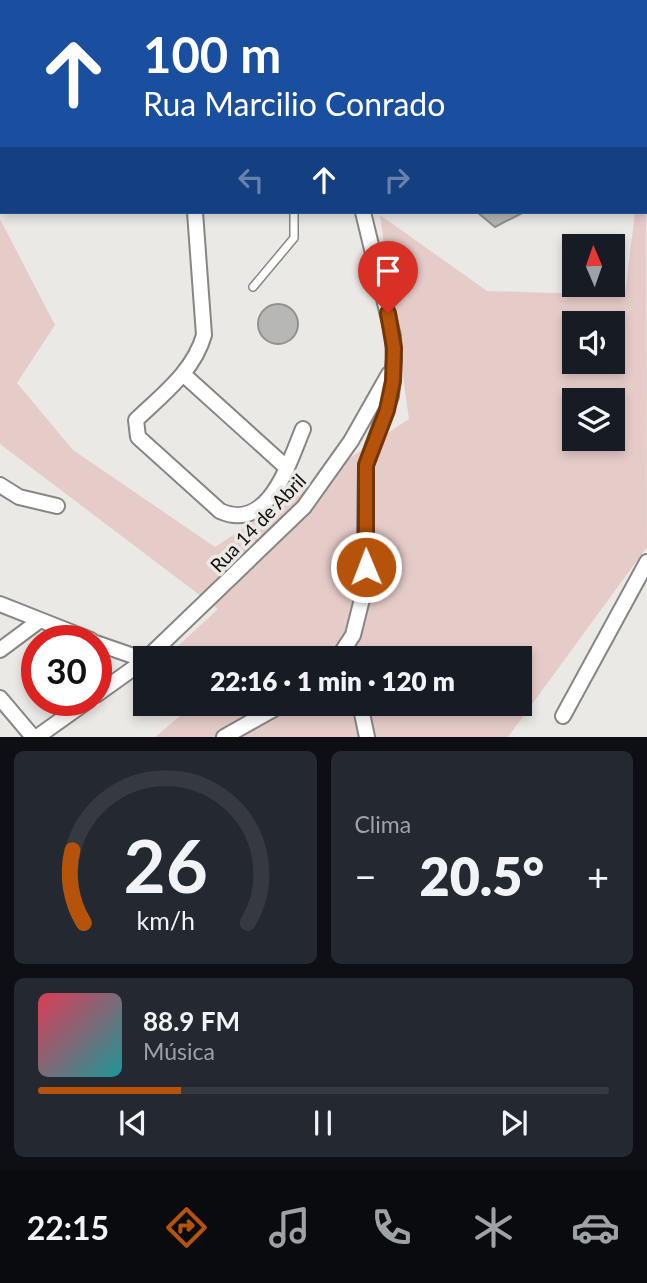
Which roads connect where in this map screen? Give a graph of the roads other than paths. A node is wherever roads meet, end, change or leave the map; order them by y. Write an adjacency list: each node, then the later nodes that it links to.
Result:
1 (195, 214): 6 (street)
2 (294, 214): 4 (lane)
3 (363, 214): 5 (street)
4 (253, 287)
5 (394, 359): 15 (street); 16 (street, Rua 14 de Abril)
6 (183, 374): 8 (street); 8 (street)
7 (303, 429): 8 (street)
8 (287, 468)
9 (0, 485): 10 (street)
10 (57, 506)
11 (647, 562): 28 (street)
12 (0, 604): 13 (street)
13 (39, 621): 14 (street); 20 (street)
14 (50, 625)
15 (353, 635): 17 (street); 18 (street)
16 (160, 646)
17 (346, 646)
18 (353, 646)
19 (112, 647): 21 (street)
20 (0, 650)
21 (133, 655)
22 (133, 668): 23 (street, Rua 14 de Abril)
23 (112, 683)
24 (0, 698): 29 (street)
25 (66, 716): 29 (street)
26 (262, 716): 30 (street)
27 (363, 716): 31 (street)
28 (564, 716)
29 (35, 737)
30 (224, 737)
31 (367, 737)

